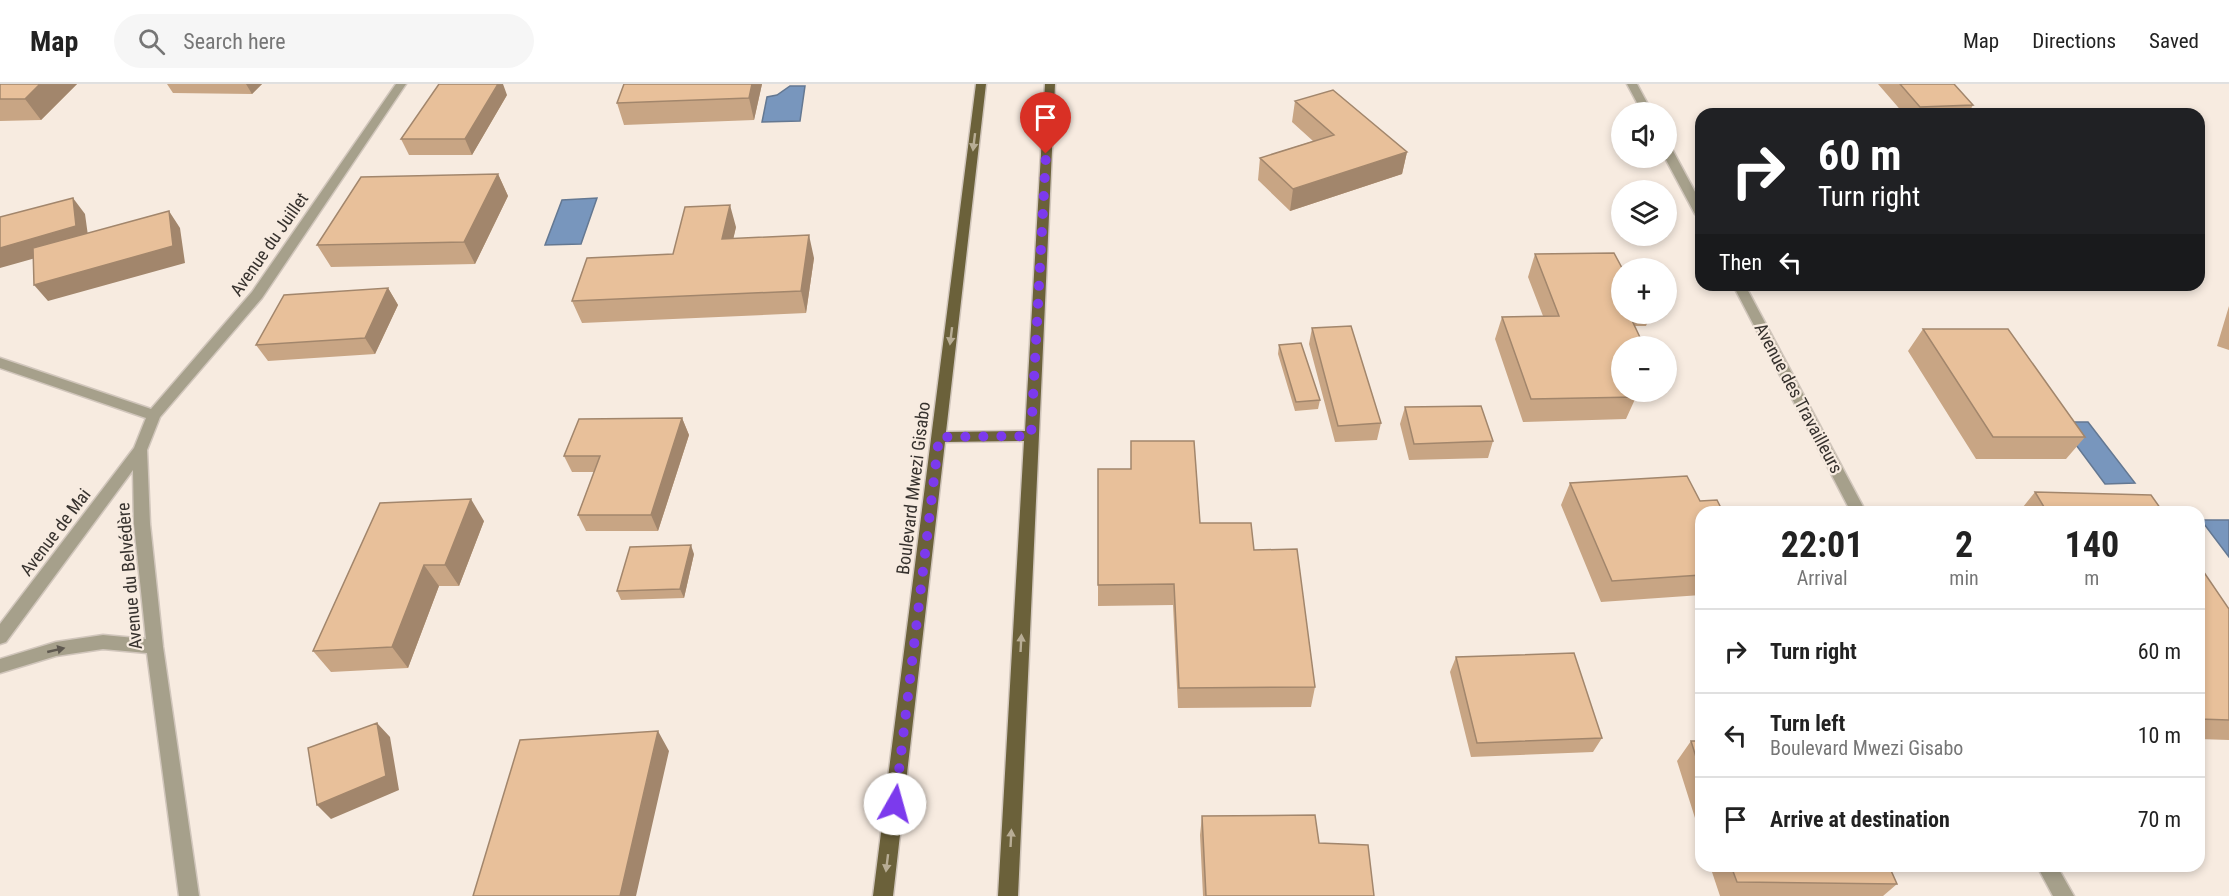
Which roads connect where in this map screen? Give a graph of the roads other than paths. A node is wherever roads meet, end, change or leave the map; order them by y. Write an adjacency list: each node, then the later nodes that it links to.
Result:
1 (401, 84): 10 (street, Avenue du Juillet)
2 (981, 84): 12 (main road, Boulevard Mwezi Gisabo, one-way to 12)
3 (1050, 84): 11 (main road)
4 (1632, 84): 5 (street)
5 (1642, 102)
6 (1677, 168): 7 (street)
7 (1695, 202)
8 (1742, 291): 14 (street, Avenue des Travailleurs)
9 (0, 363): 10 (street)
10 (154, 415): 13 (street, Avenue du Belvédère)
11 (1031, 436): 12 (main road); 21 (main road, one-way to 11)
12 (939, 437): 20 (main road, Boulevard Mwezi Gisabo, one-way to 20)
13 (140, 450): 15 (street, Avenue de Mai); 16 (street, Avenue du Belvédère)
14 (1856, 506)
15 (0, 637)
16 (155, 646): 17 (street, one-way to 16); 19 (street, Avenue du Belvédère)
17 (0, 666)
18 (2050, 872): 22 (street)
19 (189, 896)
20 (884, 896)
21 (1008, 896)
22 (2064, 896)

